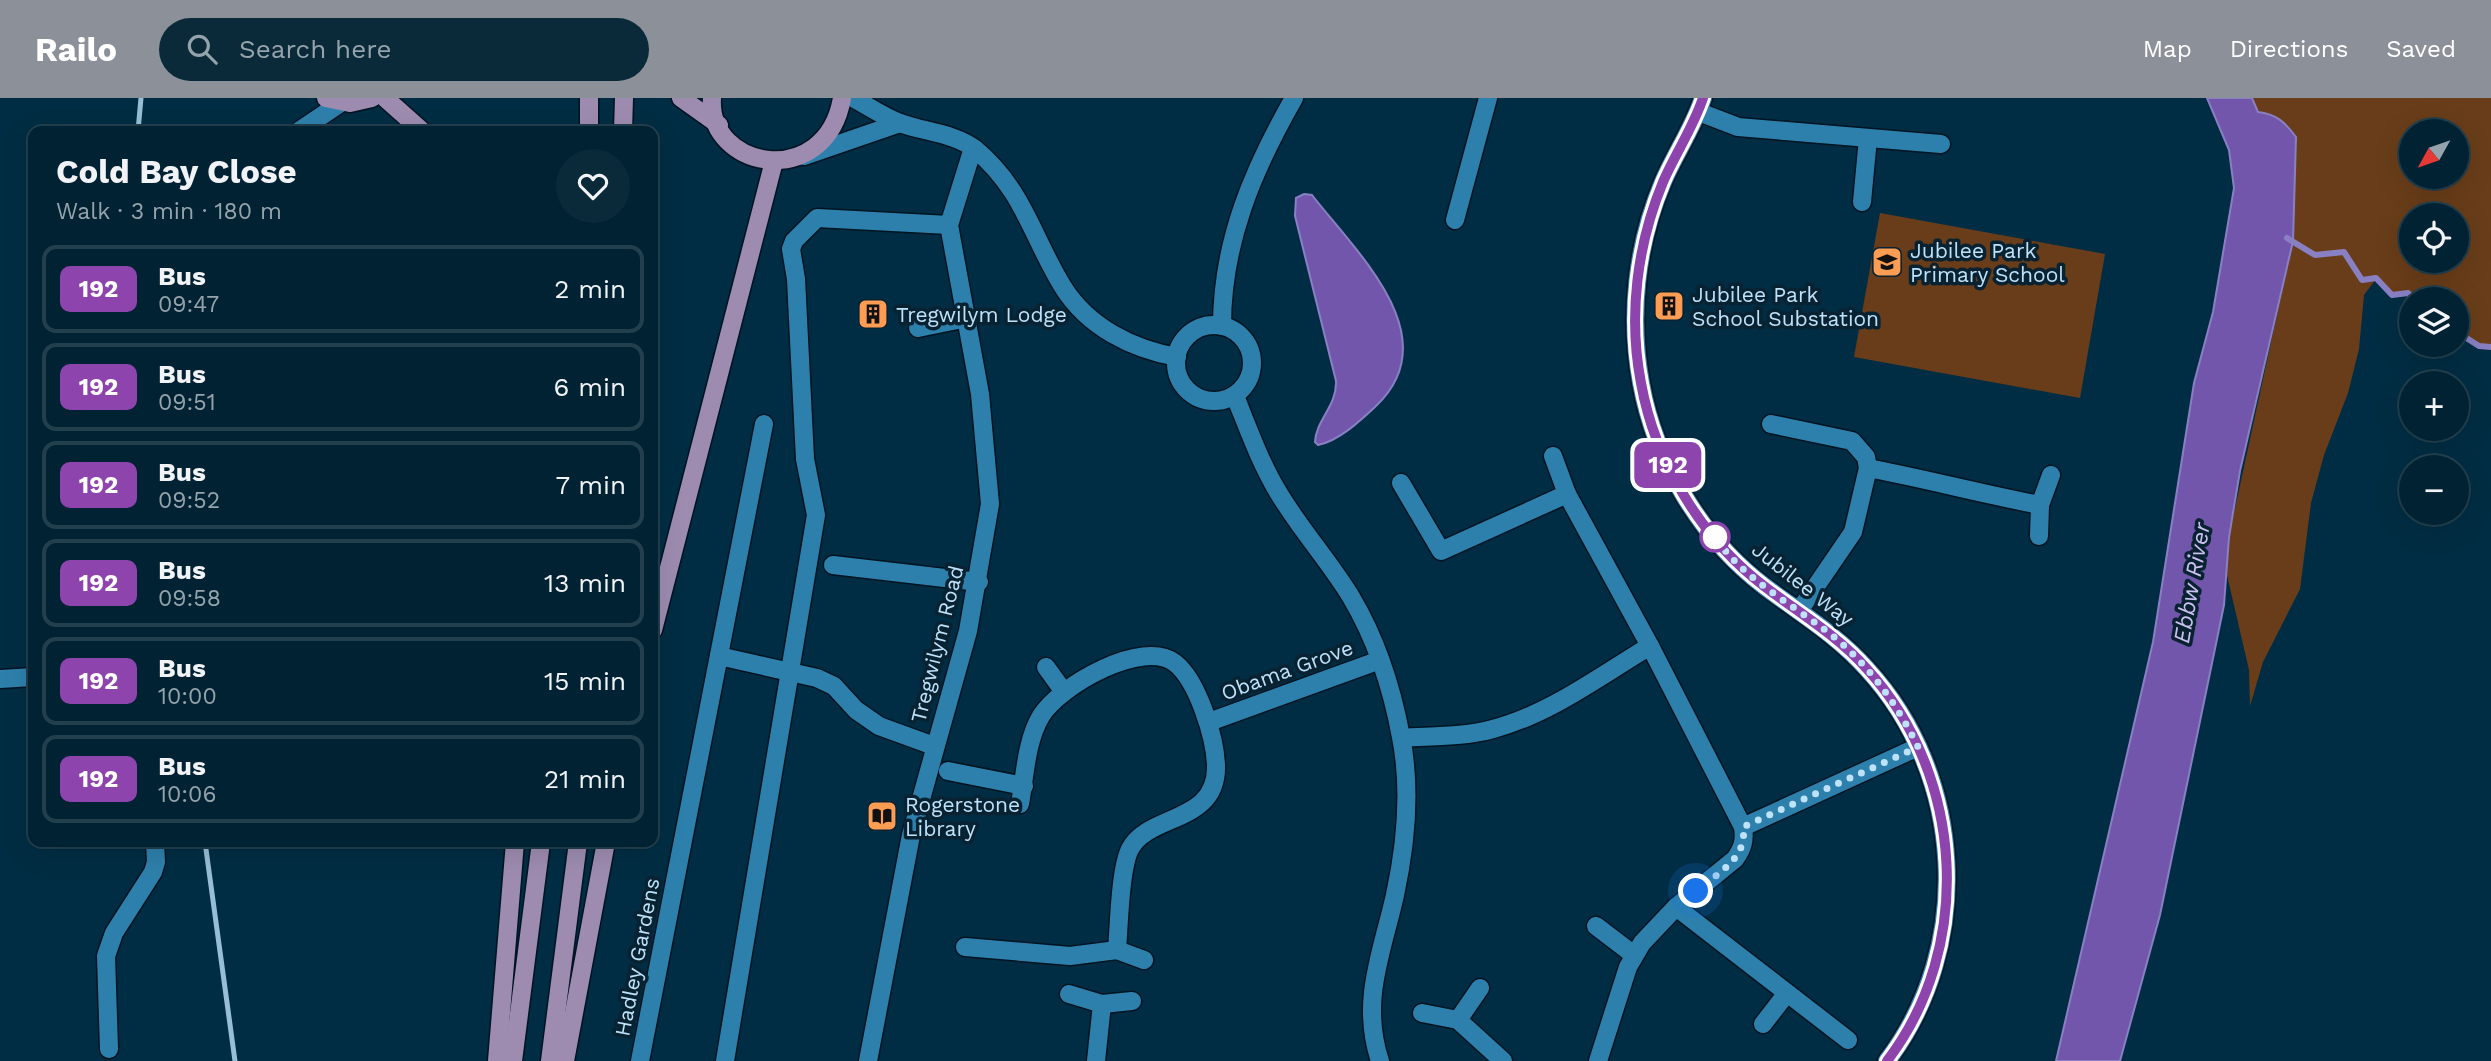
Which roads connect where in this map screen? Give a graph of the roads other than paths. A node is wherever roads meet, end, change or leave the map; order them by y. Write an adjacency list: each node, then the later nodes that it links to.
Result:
1 (372, 98): 11 (main road)
2 (385, 98): 16 (main road)
3 (589, 98): 17 (main road)
4 (624, 98): 18 (main road)
5 (681, 98): 14 (main road)
6 (712, 98): 14 (main road)
7 (842, 98): 22 (main road)
8 (853, 98): 13 (street)
9 (1294, 98): 28 (street)
10 (1488, 98): 25 (street)
11 (334, 100): 15 (street)
12 (1701, 105): 19 (street); 44 (street, Jubilee Way)
13 (900, 123): 21 (street); 22 (street)
14 (719, 125): 23 (main road)
15 (305, 126)
16 (416, 126)
17 (589, 126)
18 (624, 126)
19 (1868, 138): 20 (street); 24 (street)
20 (1941, 144)
21 (973, 148): 26 (street, Tregwilym Road); 30 (street)
22 (797, 159): 23 (main road)
23 (774, 162): 43 (main road)
24 (1862, 202)
25 (1455, 220)
26 (949, 225): 27 (street, Tregwilym Road); 49 (street)
27 (967, 318): 29 (street); 42 (street, Tregwilym Road)
28 (1222, 326): 30 (street); 31 (street)
29 (918, 328)
30 (1177, 357): 31 (street)
31 (1235, 396): 47 (street)
32 (764, 424): 46 (street, Hadley Gardens)
33 (1771, 424): 35 (street)
34 (1553, 456): 38 (street)
35 (1868, 468): 39 (street); 44 (street)
36 (2051, 475): 39 (street)
37 (1401, 483): 38 (street)
38 (1567, 494): 45 (street)
39 (2040, 505): 40 (street)
40 (2039, 536)
41 (833, 565): 42 (street)
42 (979, 582): 55 (street, Tregwilym Road)
43 (658, 611)
44 (1799, 611): 56 (street, Jubilee Way)
45 (1650, 646): 54 (street); 60 (street)
46 (719, 656): 49 (street); 86 (street, Hadley Gardens)
47 (1380, 660): 53 (street, Obama Grove); 54 (street)
48 (1046, 667): 52 (street)
49 (790, 670): 55 (street); 87 (street)
50 (28, 677): 51 (street)
51 (0, 679)
52 (1064, 692): 53 (street, Obama Grove); 58 (street, Obama Grove)
53 (1209, 722): 69 (street, Obama Grove)
54 (1402, 738): 90 (street)
55 (934, 746): 88 (street, Tregwilym Road)
56 (1918, 747): 60 (street); 93 (street, Jubilee Way)
57 (948, 771): 58 (street)
58 (1024, 786): 59 (street, Obama Grove)
59 (1020, 804)
60 (1743, 827): 66 (street)
61 (155, 847): 81 (street)
62 (515, 847): 82 (main road)
63 (540, 847): 83 (main road)
64 (577, 847): 84 (main road)
65 (606, 847): 85 (main road)
66 (1676, 907): 70 (street); 73 (street)
67 (1596, 926): 70 (street)
68 (965, 947): 69 (street)
69 (1117, 950): 71 (street)
70 (1634, 955): 92 (street)
71 (1144, 960)
72 (1480, 988): 78 (street)
73 (1787, 993): 79 (street); 80 (street)
74 (1069, 995): 76 (street)
75 (1132, 1001): 76 (street)
76 (1102, 1004): 89 (street)
77 (1422, 1013): 78 (street)
78 (1458, 1020): 91 (street)
79 (1763, 1024)
80 (1848, 1040)
81 (109, 1049)
82 (497, 1061)
83 (513, 1061)
84 (550, 1061)
85 (565, 1061)
86 (640, 1061)
87 (725, 1061)
88 (868, 1061)
89 (1096, 1061)
90 (1380, 1061)
91 (1503, 1061)
92 (1598, 1061)
93 (1887, 1061)

